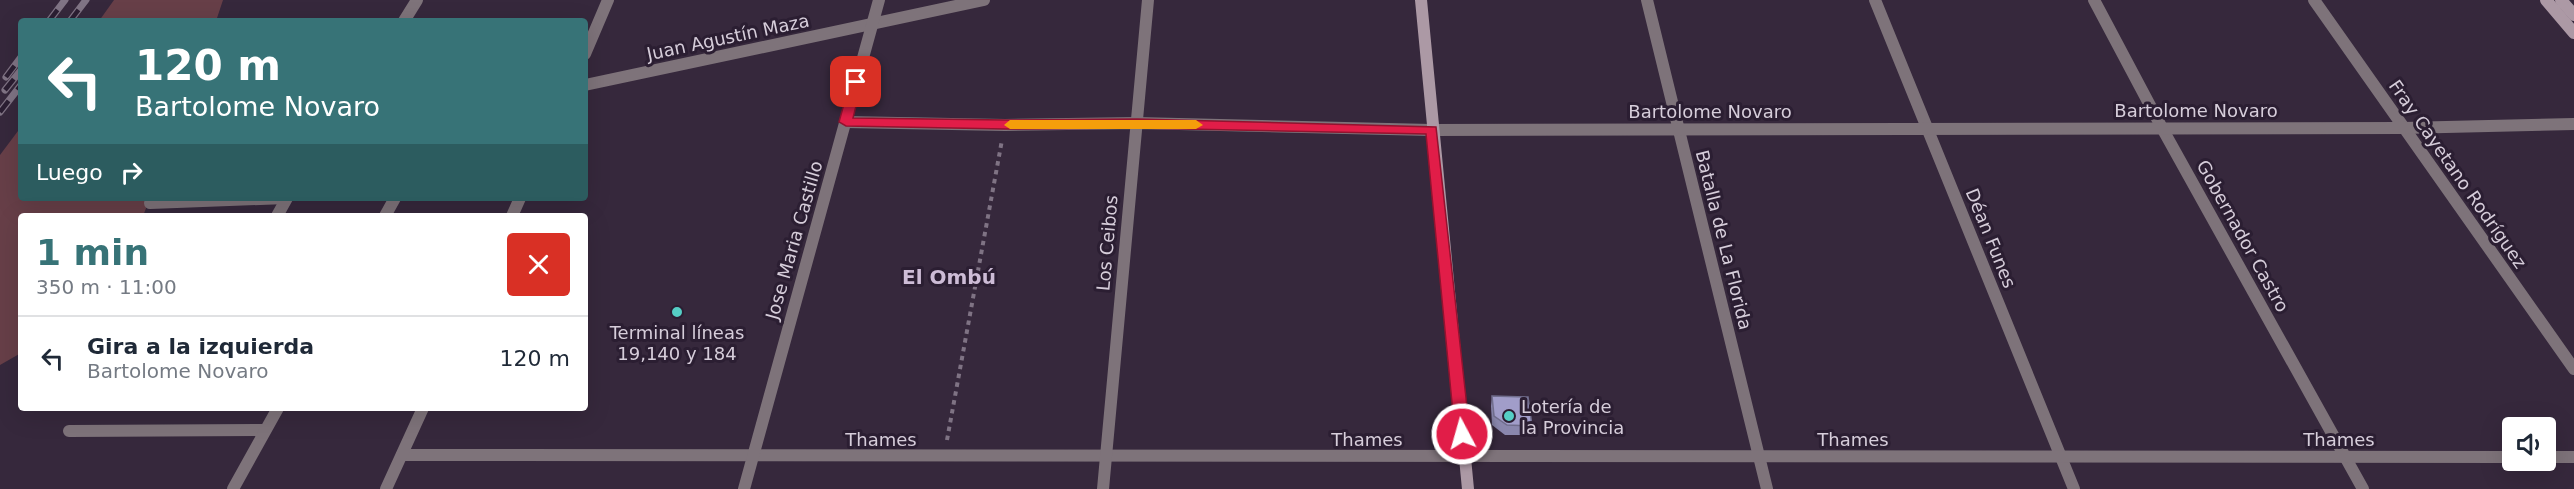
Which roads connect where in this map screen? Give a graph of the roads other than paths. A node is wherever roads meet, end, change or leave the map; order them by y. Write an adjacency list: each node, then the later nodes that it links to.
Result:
1 (417, 0): 14 (street)
2 (608, 0): 17 (street)
3 (879, 0): 15 (street, Jose Maria Castillo)
4 (984, 0): 15 (street, Juan Agustín Maza)
5 (1148, 0): 20 (street, Los Ceibos)
6 (1421, 0): 25 (main road)
7 (1647, 0): 26 (street, Batalla de La Florida)
8 (1875, 0): 24 (street, Déan Funes)
9 (2094, 0): 22 (street, Gobernador Castro)
10 (2314, 0): 23 (street, Fray Cayetano Rodríguez)
11 (2546, 0): 16 (main road)
12 (2561, 0): 13 (main road)
13 (2574, 15)
14 (406, 18)
15 (872, 22): 18 (street, Juan Agustín Maza); 19 (street, Jose Maria Castillo)
16 (2574, 33)
17 (588, 41)
18 (588, 84)
19 (846, 122): 20 (street, Bartolome Novaro); 35 (street, Jose Maria Castillo)
20 (1137, 123): 25 (street, Bartolome Novaro); 36 (street, Los Ceibos)
21 (2574, 124): 23 (street, Bartolome Novaro)
22 (2162, 128): 23 (street, Bartolome Novaro); 24 (street, Bartolome Novaro); 40 (street, Gobernador Castro)
23 (2403, 128): 29 (street, Fray Cayetano Rodríguez)
24 (1927, 129): 26 (street, Bartolome Novaro); 39 (street, Déan Funes)
25 (1431, 130): 26 (street, Bartolome Novaro); 37 (main road)
26 (1677, 130): 38 (street, Batalla de La Florida)
27 (205, 201): 28 (street)
28 (150, 203)
29 (2574, 369)
30 (276, 411): 33 (street)
31 (422, 411): 34 (street)
32 (69, 430): 33 (street)
33 (265, 430): 44 (street)
34 (402, 455): 35 (street, Thames); 45 (street)
35 (753, 457): 36 (street, Thames); 46 (street, Jose Maria Castillo)
36 (1106, 457): 37 (street, Thames); 47 (street, Los Ceibos)
37 (1465, 457): 38 (street, Thames); 48 (main road)
38 (1759, 457): 39 (street, Thames); 49 (street, Batalla de La Florida)
39 (2061, 457): 40 (street, Thames); 50 (street, Déan Funes)
40 (2345, 457): 41 (street, Thames); 51 (street, Gobernador Castro)
41 (2502, 457)
42 (2556, 457): 43 (street)
43 (2574, 457)
44 (233, 489)
45 (386, 489)
46 (744, 489)
47 (1103, 489)
48 (1468, 489)
49 (1767, 489)
50 (2074, 489)
51 (2363, 489)

